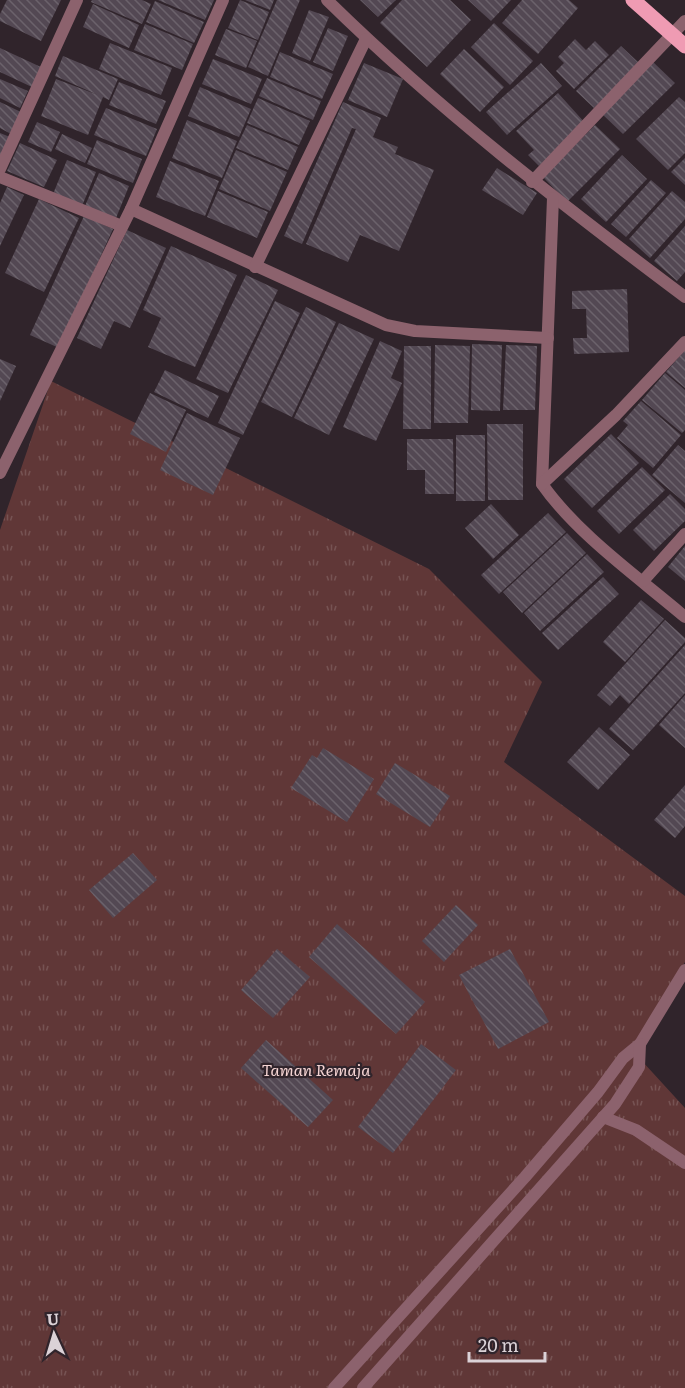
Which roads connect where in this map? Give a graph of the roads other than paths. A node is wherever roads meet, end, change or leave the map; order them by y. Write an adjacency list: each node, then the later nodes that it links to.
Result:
1 (77, 0): 9 (street)
2 (223, 0): 13 (street)
3 (327, 0): 7 (street)
4 (633, 0): 6 (main road)
5 (685, 21): 6 (street)
6 (672, 34): 8 (main road); 11 (street)
7 (366, 39): 11 (street); 15 (street)
8 (685, 46)
9 (0, 169)
10 (0, 177): 14 (street)
11 (532, 182): 12 (street)
12 (553, 198): 16 (street); 17 (street)
13 (131, 209): 14 (street); 15 (street)
14 (122, 226): 19 (street)
15 (255, 267): 17 (street)
16 (685, 297)
17 (548, 338): 20 (street)
18 (685, 342): 20 (street)
19 (0, 473)
20 (542, 484): 22 (street)
21 (685, 534): 22 (street)
22 (643, 581): 23 (street)
23 (685, 617)
24 (685, 970): 25 (street)
25 (640, 1044): 26 (street); 28 (street)
26 (603, 1117): 27 (street); 29 (street)
27 (685, 1164)
28 (334, 1388)
29 (363, 1388)

